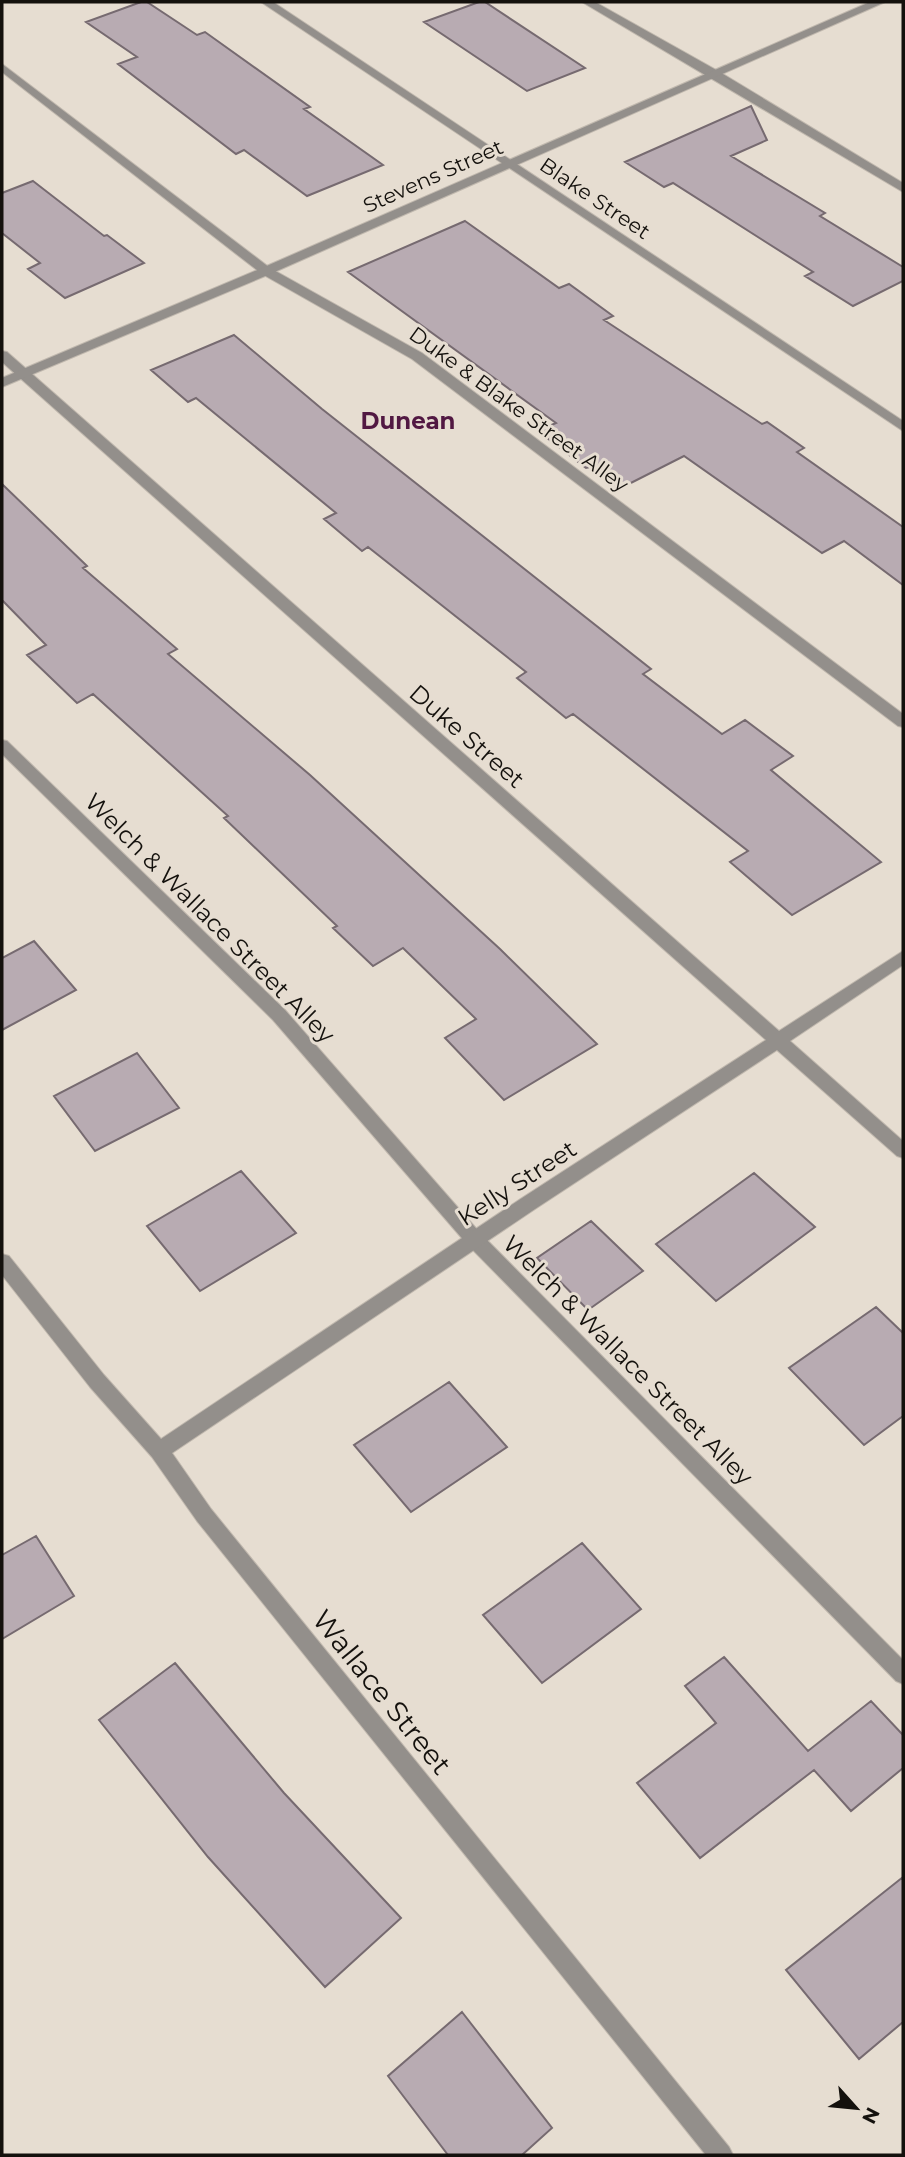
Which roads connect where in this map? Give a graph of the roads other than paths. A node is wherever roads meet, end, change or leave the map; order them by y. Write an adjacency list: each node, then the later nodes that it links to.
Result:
1 (266, 2): 6 (street, Blake Street)
2 (587, 2): 5 (street)
3 (879, 2): 5 (street, Stevens Street)
4 (2, 66): 8 (street, Duke & Blake Street Alley)
5 (714, 73): 6 (street, Stevens Street); 7 (street)
6 (509, 163): 8 (street, Stevens Street); 12 (street, Blake Street)
7 (903, 188)
8 (266, 271): 10 (street, Stevens Street); 13 (street, Duke & Blake Street Alley)
9 (2, 355): 10 (street, Duke Street)
10 (23, 374): 11 (street, Stevens Street); 16 (street, Duke Street)
11 (2, 383)
12 (903, 427)
13 (903, 722)
14 (2, 745): 18 (street, Welch & Wallace Street Alley)
15 (903, 957): 16 (street, Kelly Street)
16 (779, 1042): 17 (street, Duke Street); 18 (street, Kelly Street)
17 (903, 1151)
18 (474, 1239): 20 (street, Kelly Street); 21 (street, Welch & Wallace Street Alley)
19 (2, 1262): 20 (street, Wallace Street)
20 (159, 1451): 22 (street, Wallace Street)
21 (903, 1674)
22 (720, 2155)

